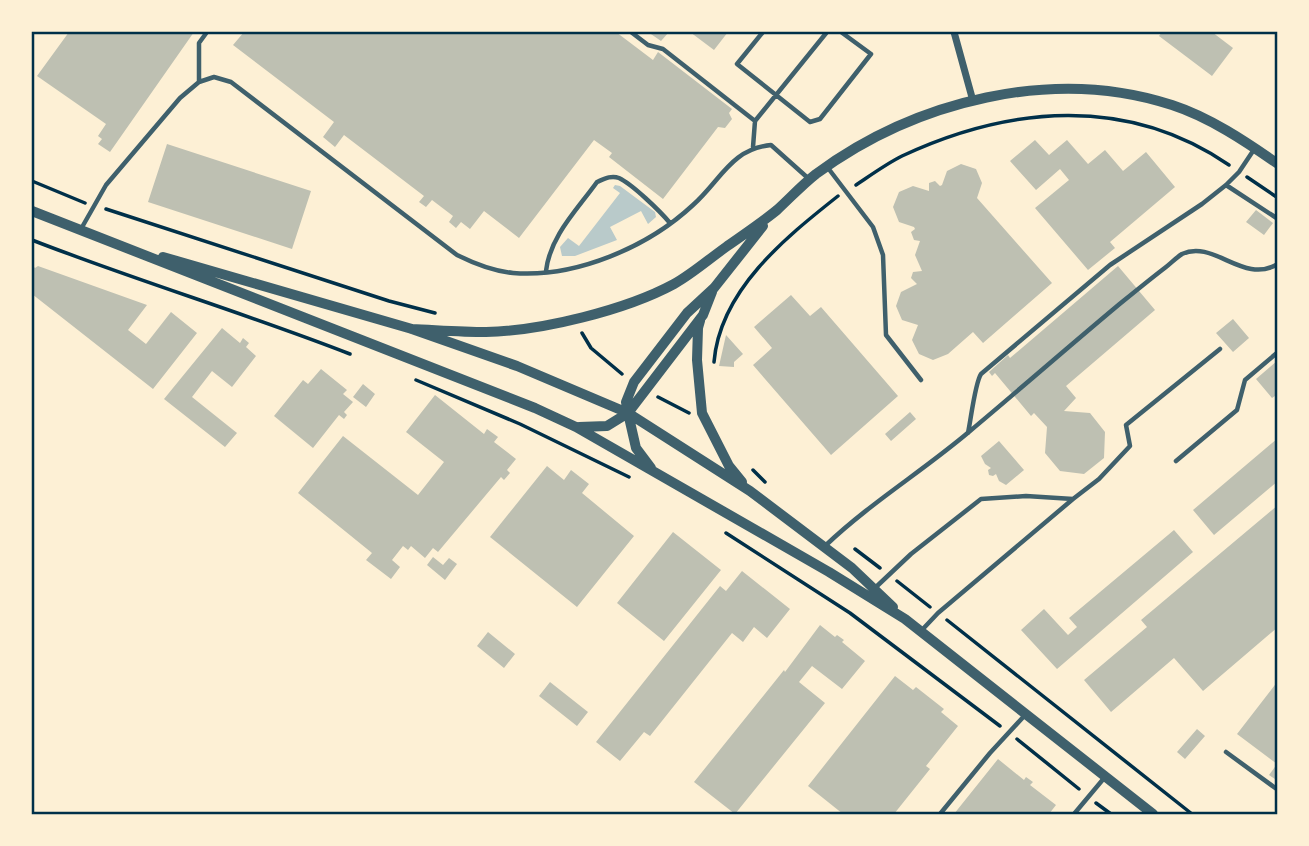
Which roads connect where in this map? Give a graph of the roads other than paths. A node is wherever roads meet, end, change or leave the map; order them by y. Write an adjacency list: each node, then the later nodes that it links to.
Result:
1 (207, 32): 7 (lane)
2 (631, 32): 10 (lane)
3 (763, 32): 8 (lane)
4 (827, 32): 8 (lane)
5 (841, 32): 8 (lane)
6 (954, 32): 9 (street)
7 (199, 82): 21 (lane); 24 (lane)
8 (776, 95): 10 (lane)
9 (972, 101): 12 (street); 14 (street)
10 (755, 121): 11 (lane)
11 (752, 147): 15 (lane); 20 (lane)
12 (1255, 148): 13 (street); 16 (lane)
13 (1278, 163)
14 (827, 167): 15 (street); 30 (lane)
15 (809, 180): 18 (street)
16 (1226, 185): 19 (lane); 33 (lane)
17 (32, 211): 21 (street)
18 (776, 211): 25 (street); 27 (street)
19 (1278, 219)
20 (670, 223): 24 (lane); 24 (lane)
21 (80, 230): 22 (street)
22 (92, 236): 27 (street); 32 (street)
23 (1278, 264): 33 (lane)
24 (546, 271)
25 (714, 288): 26 (street); 31 (street)
26 (703, 314): 31 (street); 36 (street)
27 (412, 329): 31 (street)
28 (1220, 349): 37 (lane)
29 (1278, 352): 34 (lane)
30 (921, 380)
31 (628, 413): 32 (street); 35 (street); 36 (street)
32 (576, 427): 35 (street)
33 (968, 433): 38 (lane)
34 (1176, 461)
35 (654, 472): 40 (street)
36 (748, 490): 38 (street)
37 (1073, 499): 39 (lane); 41 (lane)
38 (824, 547): 39 (street)
39 (875, 588): 40 (street)
40 (905, 619): 41 (street)
41 (921, 631): 42 (street)
42 (1026, 714): 44 (street); 46 (lane)
43 (1226, 752): 45 (lane)
44 (1105, 776): 47 (lane); 48 (street)
45 (1278, 790)
46 (940, 814)
47 (1074, 814)
48 (1153, 814)

